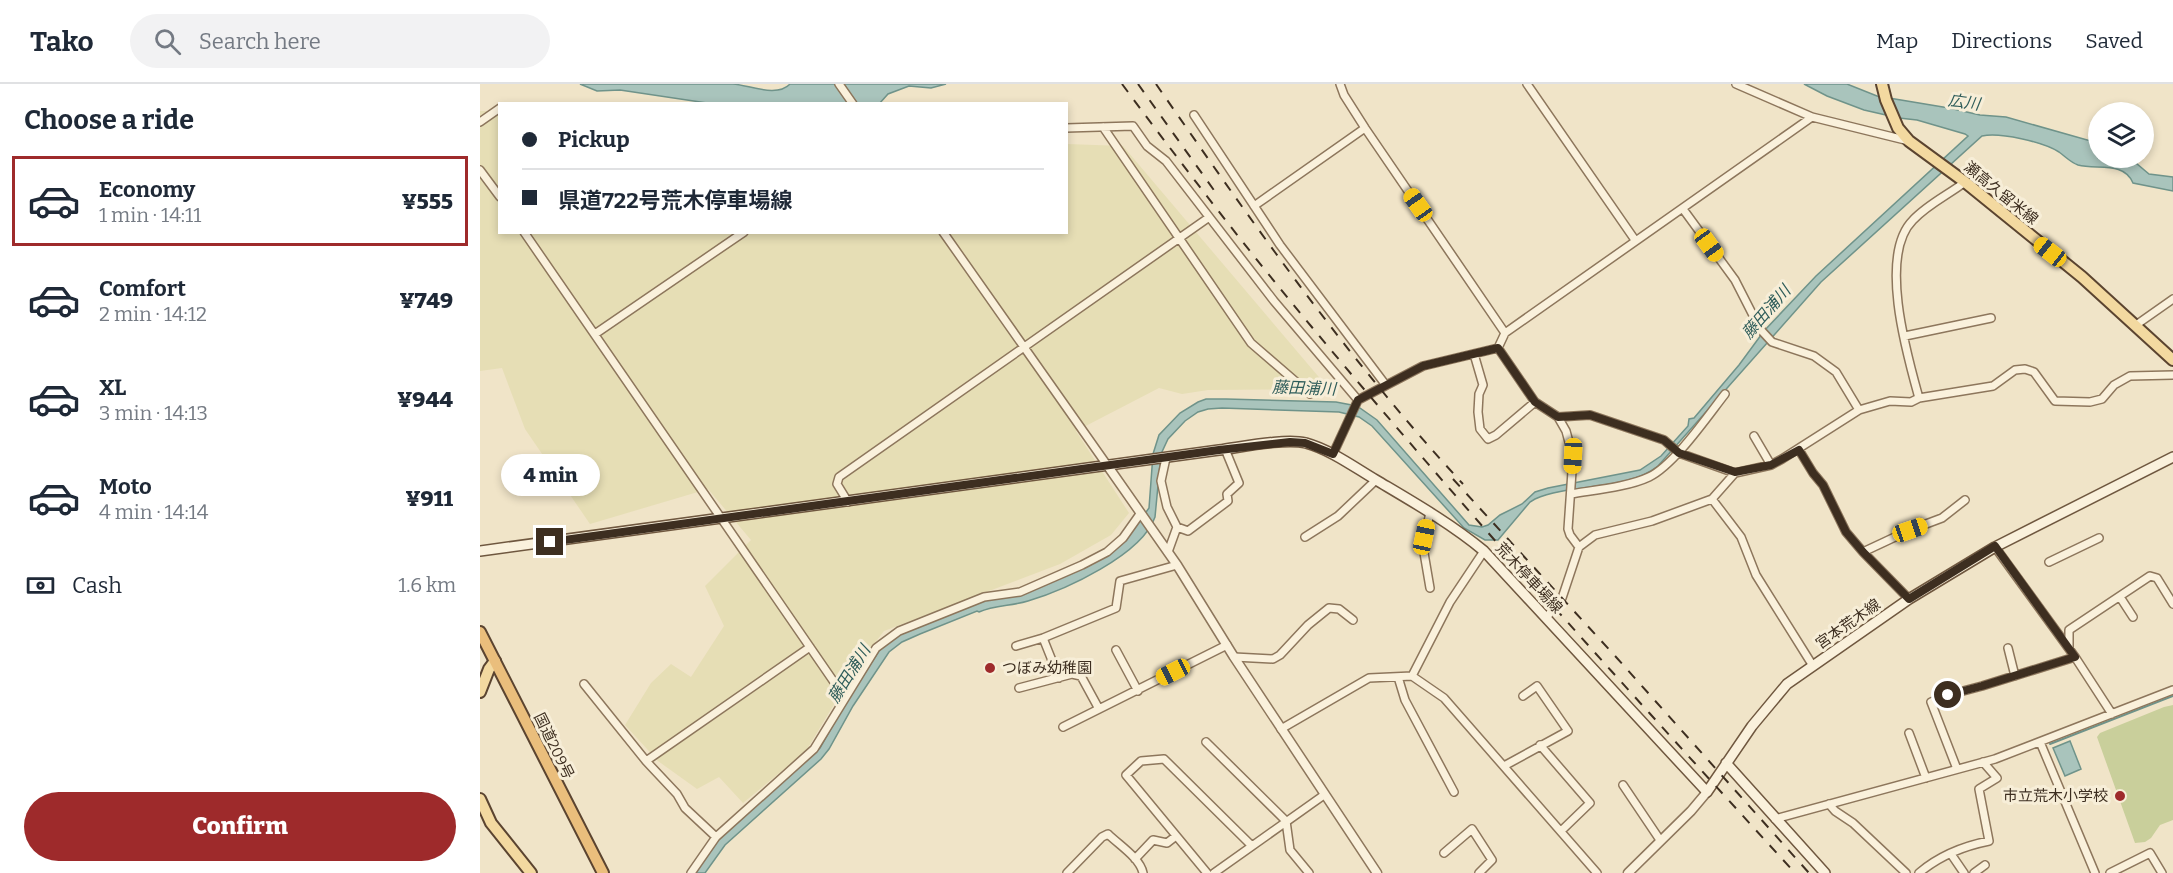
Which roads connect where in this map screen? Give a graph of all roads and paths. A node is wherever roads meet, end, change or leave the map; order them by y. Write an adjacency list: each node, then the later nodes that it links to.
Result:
1 (839, 84): 6 (street)
2 (1340, 84): 13 (street)
3 (1527, 84): 25 (street)
4 (1736, 84): 9 (street)
5 (1882, 84): 14 (main road, 瀬高久留米線)
6 (852, 102)
7 (498, 109): 10 (street)
8 (1194, 115): 18 (street)
9 (1812, 117): 14 (street); 19 (street)
10 (480, 122)
11 (1103, 126): 12 (street); 20 (street); 24 (street)
12 (1068, 128)
13 (1365, 128): 18 (street); 29 (street)
14 (1909, 141): 16 (main road, 瀬高久留米線)
15 (480, 170): 17 (street)
16 (1965, 182): 28 (main road, 瀬高久留米線); 31 (street)
17 (498, 195)
18 (1254, 206): 37 (street)
19 (1683, 209): 25 (street); 43 (street)
20 (1208, 218): 24 (street); 41 (street)
21 (525, 234): 30 (street)
22 (741, 234): 30 (street)
23 (944, 234): 32 (street)
24 (1179, 238): 32 (street); 38 (street)
25 (1635, 240): 29 (street)
26 (2173, 299): 28 (street)
27 (1991, 318): 31 (street)
28 (2136, 325): 35 (main road, 瀬高久留米線)
29 (1505, 333): 33 (street)
30 (596, 334): 62 (street)
31 (1905, 336): 40 (street)
32 (1024, 346): 52 (street); 59 (street)
33 (1498, 348): 34 (street); 42 (street)
34 (1474, 354): 37 (street); 42 (street)
35 (2173, 360)
36 (2173, 375): 40 (street)
37 (1385, 384): 41 (street)
38 (1310, 394)
39 (1725, 394): 48 (street)
40 (1919, 398): 43 (street)
41 (1358, 400): 49 (street)
42 (1535, 402): 44 (street)
43 (1859, 410): 47 (street)
44 (1558, 417): 48 (street); 56 (street)
45 (1754, 436): 53 (street)
46 (1225, 449): 49 (main road, 荒木停車場線); 51 (main road, 荒木停車場線); 63 (street)
47 (1799, 450): 53 (street); 71 (street)
48 (1679, 453): 54 (street); 56 (street)
49 (1333, 454): 55 (main road, 荒木停車場線)
50 (2173, 457): 66 (main road, 宮本荒木線)
51 (1166, 458): 52 (main road, 荒木停車場線); 63 (street)
52 (1107, 465): 59 (main road, 荒木停車場線); 61 (street)
53 (1771, 465): 54 (street)
54 (1735, 472): 57 (street)
55 (1376, 480): 60 (main road, 荒木停車場線); 64 (street)
56 (1571, 494): 67 (street)
57 (1712, 499): 67 (street); 92 (street)
58 (1965, 500): 71 (street)
59 (848, 502): 62 (main road, 荒木停車場線)
60 (1430, 512): 69 (main road, 荒木停車場線); 74 (street)
61 (1140, 514): 70 (street); 103 (street)
62 (722, 517): 68 (main road, 荒木停車場線); 85 (street)
63 (1177, 527): 70 (street)
64 (1305, 537)
65 (2099, 538): 72 (street)
66 (1995, 546): 76 (main road, 宮本荒木線); 87 (street)
67 (1579, 548): 79 (street)
68 (480, 551)
69 (1484, 551): 79 (main road, 荒木停車場線); 93 (street)
70 (1168, 552): 73 (street)
71 (1863, 552): 76 (street)
72 (2049, 562)
73 (1178, 565): 82 (street); 83 (street)
74 (1430, 588)
75 (2120, 597): 77 (street); 78 (street); 87 (street)
76 (1909, 599): 92 (main road, 宮本荒木線)
77 (2173, 604)
78 (2133, 617)
79 (1546, 618): 120 (main road, 荒木停車場線)
80 (1353, 620): 89 (street)
81 (480, 632): 91 (highway, 国道209号)
82 (1042, 638): 84 (street); 96 (street)
83 (1227, 645): 89 (street); 100 (street)
84 (1016, 646)
85 (810, 647): 103 (street); 112 (street)
86 (2008, 648): 94 (street)
87 (2069, 649): 90 (street)
88 (1116, 650): 100 (street)
89 (1234, 657): 107 (street)
90 (2075, 657): 94 (street); 105 (street)
91 (495, 662): 101 (main road); 136 (highway, 国道209号)
92 (1813, 666): 114 (main road, 宮本荒木線)
93 (1412, 676): 95 (street); 115 (street)
94 (2015, 676): 116 (street)
95 (1398, 677): 107 (street); 119 (street)
96 (1059, 678): 98 (street); 104 (street)
97 (584, 684): 112 (street)
98 (1019, 688)
99 (2173, 690): 105 (street)
100 (1138, 691): 104 (street)
101 (480, 692)
102 (1523, 696): 111 (street)
103 (844, 698): 128 (street)
104 (1099, 710): 106 (street)
105 (2112, 714): 110 (street)
106 (1063, 727)
107 (1281, 729): 121 (street)
108 (1909, 733): 117 (street)
109 (1206, 742): 125 (street)
110 (2040, 742): 113 (street); 152 (street)
111 (1540, 746): 115 (street); 126 (street)
112 (646, 761): 128 (street)
113 (1983, 762): 116 (street); 132 (street)
114 (1726, 763): 120 (main road); 124 (main road)
115 (1504, 766): 126 (street)
116 (1957, 770): 117 (street)
117 (1926, 778): 123 (street)
118 (1623, 785): 129 (street)
119 (1454, 792)
120 (1707, 792): 129 (street)
121 (1324, 795): 125 (street); 143 (street)
122 (480, 799): 135 (main road)
123 (1829, 804): 124 (street); 148 (street)
124 (1775, 819): 147 (main road)
125 (1286, 821): 130 (street); 142 (street)
126 (1561, 831): 145 (street)
127 (1176, 836): 130 (street); 133 (street); 140 (street)
128 (716, 837): 137 (street)
129 (1660, 840): 146 (street)
130 (1252, 846): 141 (street)
131 (1444, 853): 144 (street)
132 (1951, 854): 149 (street); 150 (street)
133 (1135, 859): 138 (street); 139 (street)
134 (1985, 865): 151 (street)
135 (531, 873)
136 (603, 873)
137 (692, 873)
138 (1067, 873)
139 (1143, 873)
140 (1207, 873)
141 (1214, 873)
142 (1309, 873)
143 (1377, 873)
144 (1479, 873)
145 (1598, 873)
146 (1628, 873)
147 (1825, 873)
148 (1906, 873)
149 (1919, 873)
150 (1964, 873)
151 (1974, 873)
152 (2095, 873)
153 (2110, 873): 154 (street)
154 (2162, 873)

